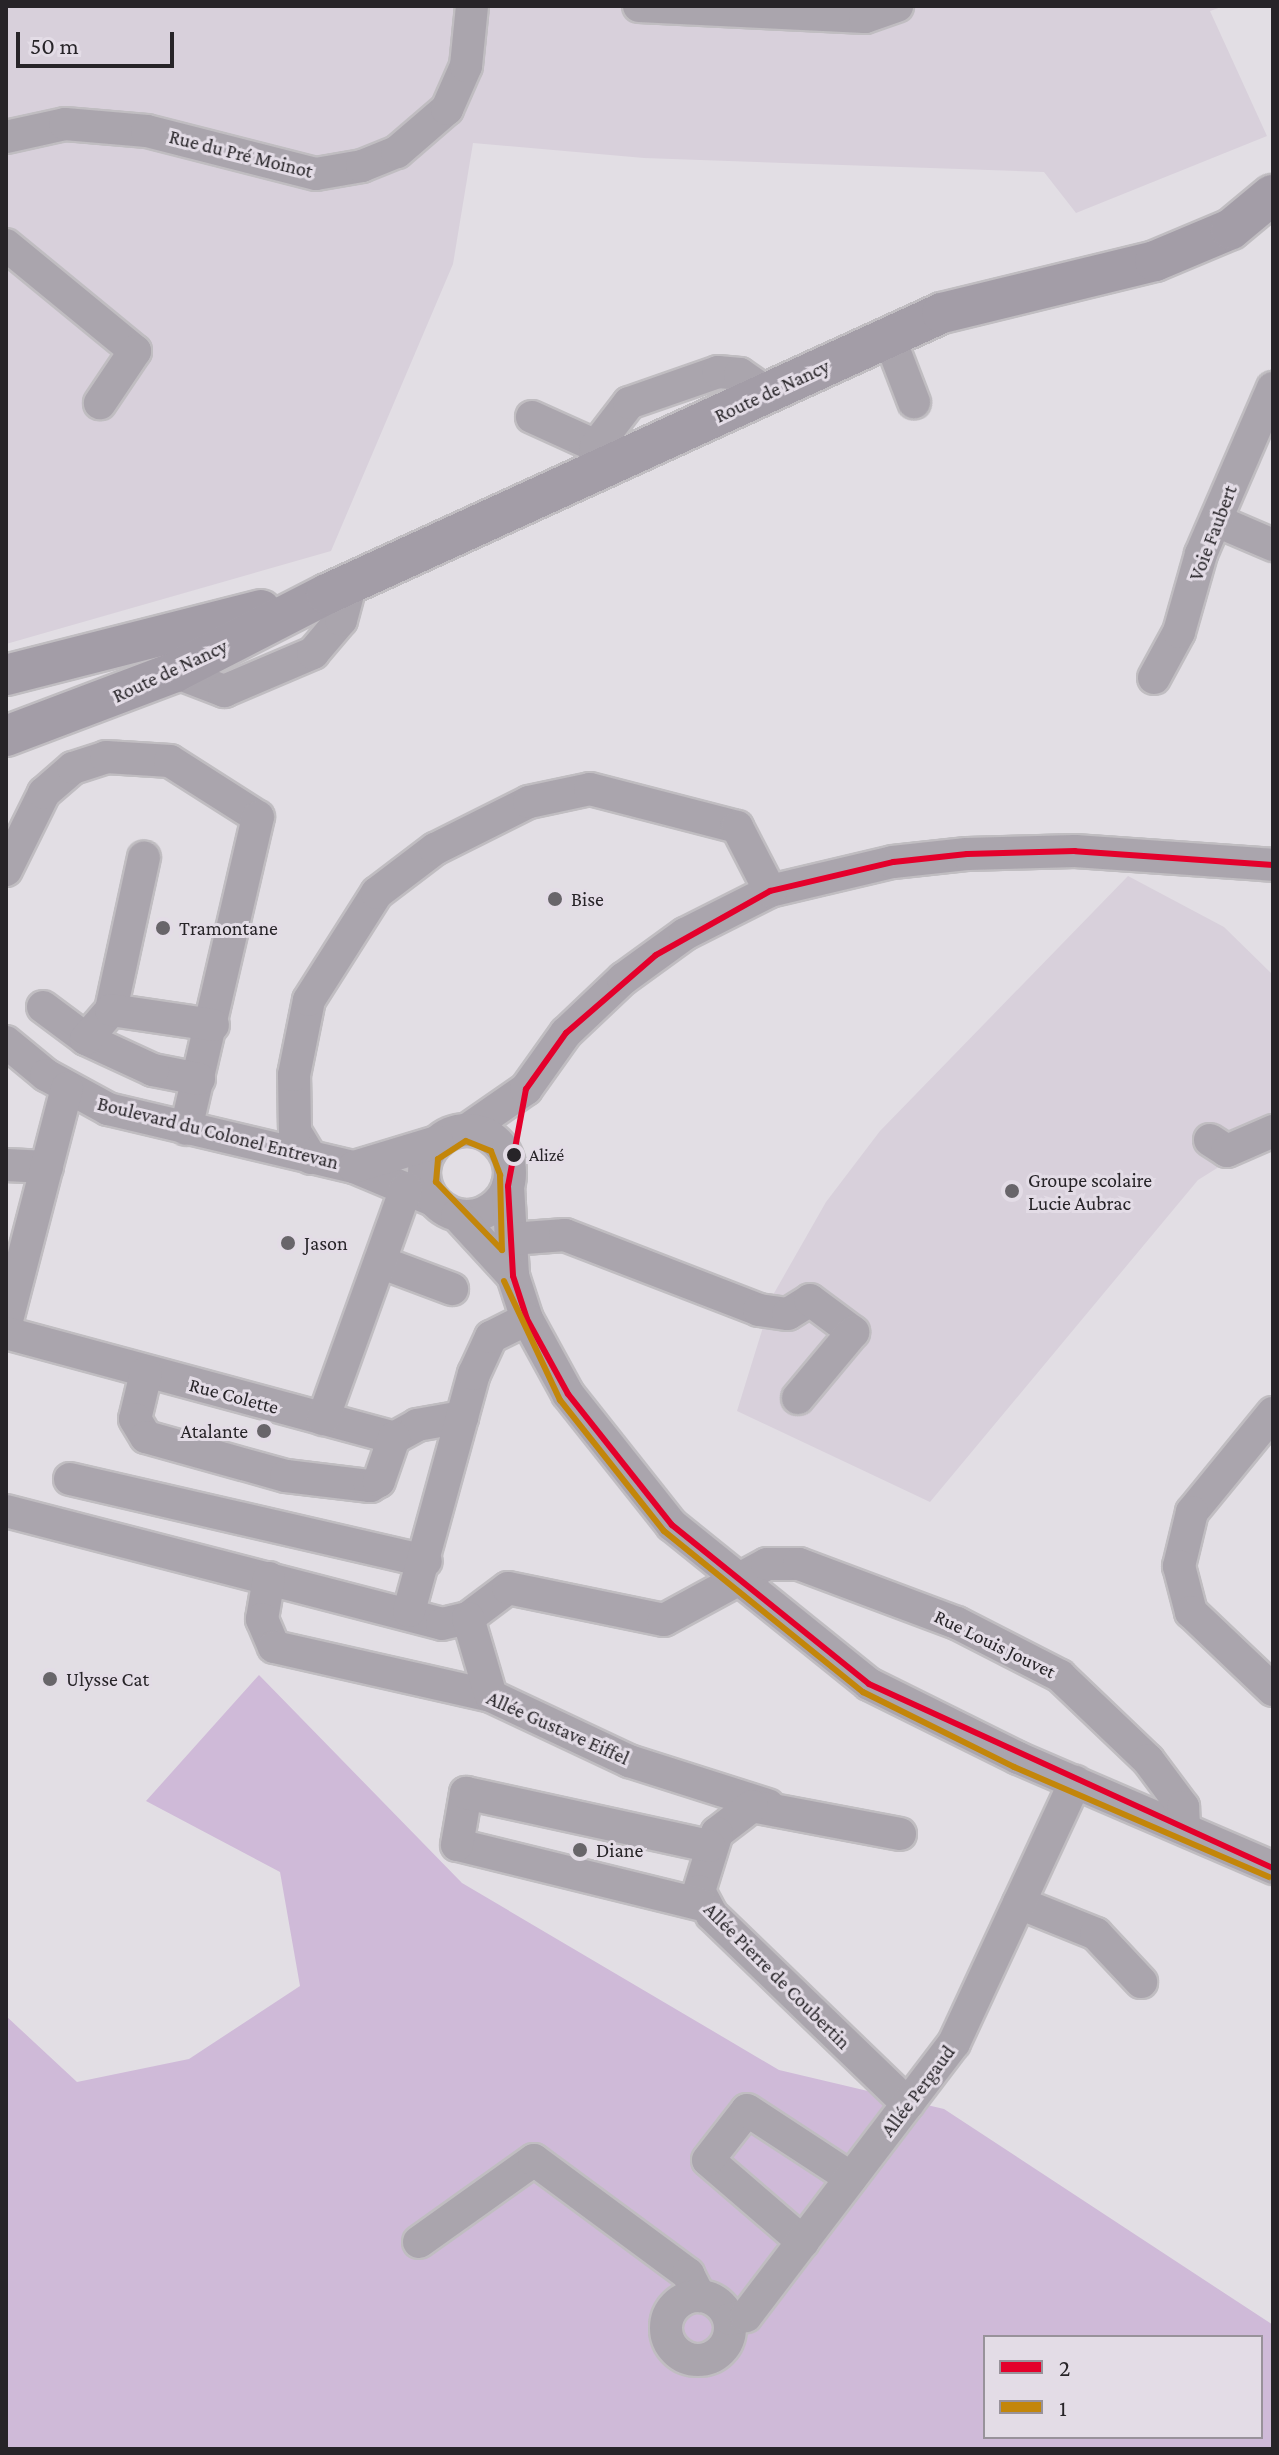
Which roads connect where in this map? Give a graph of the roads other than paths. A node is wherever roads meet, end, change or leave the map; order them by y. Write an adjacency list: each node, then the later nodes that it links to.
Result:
1 (472, 6): 4 (street, Rue du Pré Moinot)
2 (639, 6): 3 (street)
3 (897, 6)
4 (6, 137)
5 (1273, 203): 7 (main road, Route de Nancy)
6 (6, 245): 10 (street)
7 (889, 337): 9 (street); 12 (main road, Route de Nancy)
8 (1273, 388): 13 (street, Voie Faubert)
9 (914, 402)
10 (100, 403)
11 (532, 417): 12 (street)
12 (595, 459): 15 (main road, Route de Nancy)
13 (1217, 521): 14 (street); 18 (street, Voie Faubert)
14 (1273, 545)
15 (339, 588): 16 (main road, Route de Nancy); 16 (street); 17 (main road, Route de Nancy)
16 (175, 672): 19 (main road, Route de Nancy)
17 (6, 675)
18 (1154, 678)
19 (6, 736)
20 (144, 858): 25 (street)
21 (1273, 865): 23 (street)
22 (6, 870): 26 (street)
23 (770, 891): 31 (street); 37 (street)
24 (43, 1007): 27 (street)
25 (111, 1010): 26 (street); 27 (street)
26 (213, 1025): 29 (street)
27 (86, 1039): 29 (street)
28 (6, 1042): 30 (street, Boulevard du Colonel Entrevan)
29 (199, 1079): 32 (street)
30 (67, 1088): 32 (street, Boulevard du Colonel Entrevan); 39 (street)
31 (526, 1089): 33 (street); 41 (street)
32 (186, 1129): 37 (street, Boulevard du Colonel Entrevan)
33 (467, 1130): 36 (street); 41 (street)
34 (1273, 1131): 35 (street)
35 (1210, 1140)
36 (437, 1142): 40 (street, Boulevard du Colonel Entrevan); 42 (street)
37 (311, 1158): 40 (street, Boulevard du Colonel Entrevan)
38 (6, 1165): 39 (street)
39 (47, 1167): 45 (street)
40 (354, 1167): 42 (street, Boulevard du Colonel Entrevan)
41 (508, 1172): 42 (street); 43 (street, Boulevard du Colonel Entrevan)
42 (432, 1201): 44 (street); 46 (street, Boulevard du Colonel Entrevan)
43 (511, 1239): 46 (street, Boulevard du Colonel Entrevan); 52 (street)
44 (380, 1262): 47 (street); 55 (street)
45 (12, 1274): 49 (street)
46 (513, 1276): 48 (street, Boulevard du Colonel Entrevan)
47 (452, 1289)
48 (527, 1319): 54 (street); 61 (street, Boulevard du Colonel Entrevan)
49 (6, 1324)
50 (6, 1333): 51 (street, Rue Colette)
51 (146, 1373): 55 (street, Rue Colette); 56 (street)
52 (798, 1398)
53 (1273, 1413): 64 (street)
54 (462, 1417): 56 (street); 59 (street)
55 (323, 1419): 56 (street, Rue Colette)
56 (394, 1438)
57 (70, 1479): 59 (street)
58 (6, 1511): 60 (street)
59 (426, 1561): 62 (street)
60 (269, 1578): 62 (street); 65 (street, Allée Gustave Eiffel)
61 (740, 1579): 63 (street); 66 (street, Boulevard du Colonel Entrevan); 68 (street, Rue Louis Jouvet)
62 (409, 1611): 63 (street)
63 (468, 1618): 65 (street)
64 (1273, 1690)
65 (491, 1696): 67 (street, Allée Gustave Eiffel)
66 (1075, 1782): 68 (street, Boulevard du Colonel Entrevan); 72 (street, Allée Pergaud)
67 (768, 1805): 69 (street); 70 (street)
68 (1184, 1829): 71 (street, Boulevard du Colonel Entrevan)
69 (900, 1834)
70 (709, 1846): 73 (street, Allée Pierre de Coubertin); 73 (street)
71 (1273, 1868)
72 (1019, 1903): 74 (street); 75 (street, Allée Pergaud)
73 (702, 1905): 75 (street, Allée Pierre de Coubertin)
74 (1141, 1982)
75 (908, 2104): 76 (street, Allée Pergaud)
76 (851, 2178): 78 (street, Allée Pergaud); 78 (street)
77 (419, 2242): 79 (street)
78 (794, 2254): 80 (street, Allée Pergaud)
79 (699, 2296): 80 (street); 80 (street)
80 (730, 2319)

